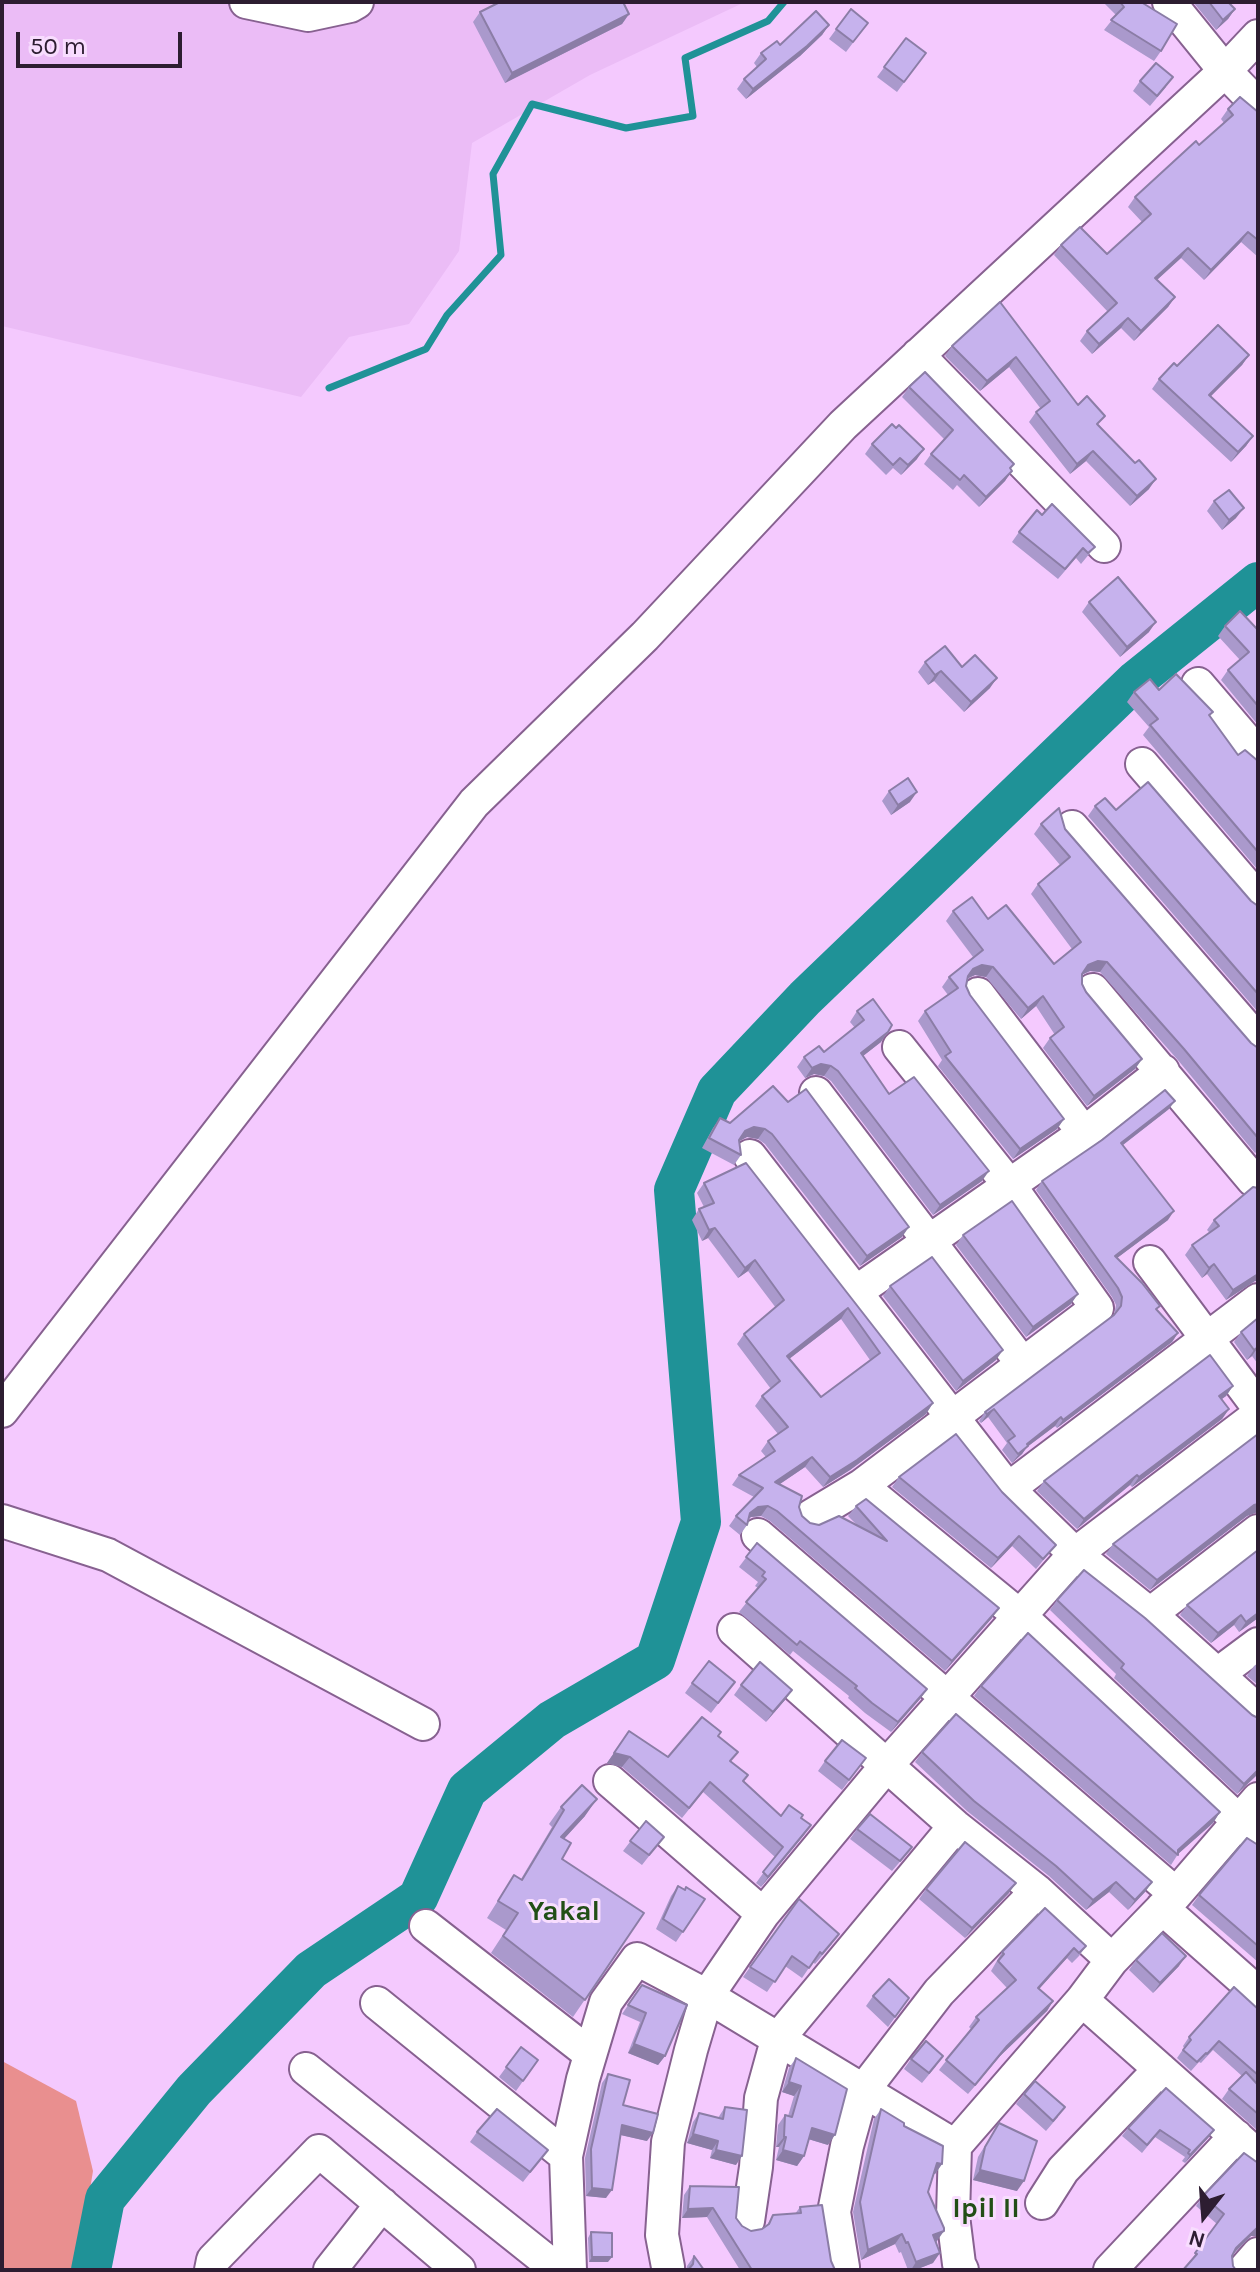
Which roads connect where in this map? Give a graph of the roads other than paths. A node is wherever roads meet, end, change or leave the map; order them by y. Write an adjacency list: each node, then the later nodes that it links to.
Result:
1 (246, 2): 2 (street)
2 (357, 2)
3 (1169, 2): 5 (street)
4 (1258, 36): 5 (street)
5 (1225, 71): 6 (street); 7 (street)
6 (1258, 105)
7 (918, 355): 8 (street); 31 (street)
8 (1104, 546)
9 (1198, 684): 10 (street)
10 (1258, 754)
11 (1142, 764): 13 (street)
12 (1072, 827): 16 (street)
13 (1258, 899)
14 (1093, 990): 18 (street)
15 (978, 994): 20 (street)
16 (1258, 1041)
17 (899, 1047): 23 (street)
18 (1163, 1071): 20 (street); 22 (street)
19 (816, 1093): 24 (street)
20 (1084, 1133): 23 (street)
21 (750, 1156): 26 (street)
22 (1258, 1177)
23 (1010, 1186): 24 (street); 29 (street)
24 (928, 1240): 26 (street); 29 (street)
25 (1150, 1262): 28 (street)
26 (856, 1292): 33 (street)
27 (1258, 1300): 28 (street)
28 (1208, 1339): 30 (street); 35 (street)
29 (1022, 1363): 33 (street)
30 (1258, 1407)
31 (2, 1411)
32 (1258, 1415): 40 (street)
33 (950, 1418): 34 (street); 35 (street)
34 (861, 1486): 36 (street); 42 (street)
35 (1008, 1489): 40 (street)
36 (811, 1516)
37 (2, 1521): 48 (street)
38 (1258, 1531): 41 (street)
39 (758, 1535): 46 (street)
40 (1075, 1554): 41 (street); 42 (street)
41 (1150, 1614): 45 (street)
42 (1021, 1617): 46 (street); 51 (street)
43 (734, 1630): 49 (street)
44 (1258, 1644): 45 (street)
45 (1219, 1673): 47 (street)
46 (950, 1697): 49 (street); 54 (street)
47 (1258, 1711)
48 (423, 1724)
49 (887, 1765): 52 (street); 55 (street)
50 (610, 1781): 55 (street)
51 (1251, 1819): 54 (street)
52 (955, 1826): 53 (street); 62 (street)
53 (1037, 1891): 57 (street); 66 (street)
54 (1169, 1901): 57 (street); 58 (street)
55 (763, 1914): 59 (street)
56 (426, 1926): 63 (street)
57 (1112, 1960): 60 (street)
58 (1258, 1993)
59 (707, 1996): 62 (street); 63 (street); 74 (street)
60 (1082, 2000): 65 (street); 67 (street)
61 (377, 2003): 69 (street)
62 (777, 2040): 66 (street); 72 (street)
63 (590, 2054): 69 (street)
64 (306, 2069): 79 (street)
65 (1160, 2069): 68 (street); 70 (street)
66 (862, 2092): 67 (street); 75 (street)
67 (955, 2146): 81 (street)
68 (1247, 2146): 82 (street)
69 (566, 2156): 80 (street)
70 (1042, 2203)
71 (382, 2204): 76 (street); 77 (street); 78 (street)
72 (748, 2221)
73 (1258, 2254): 83 (street)
74 (668, 2267)
75 (843, 2267)
76 (457, 2269)
77 (211, 2270)
78 (330, 2270)
79 (558, 2270)
80 (570, 2270)
81 (962, 2270)
82 (1110, 2270)
83 (1244, 2270)

